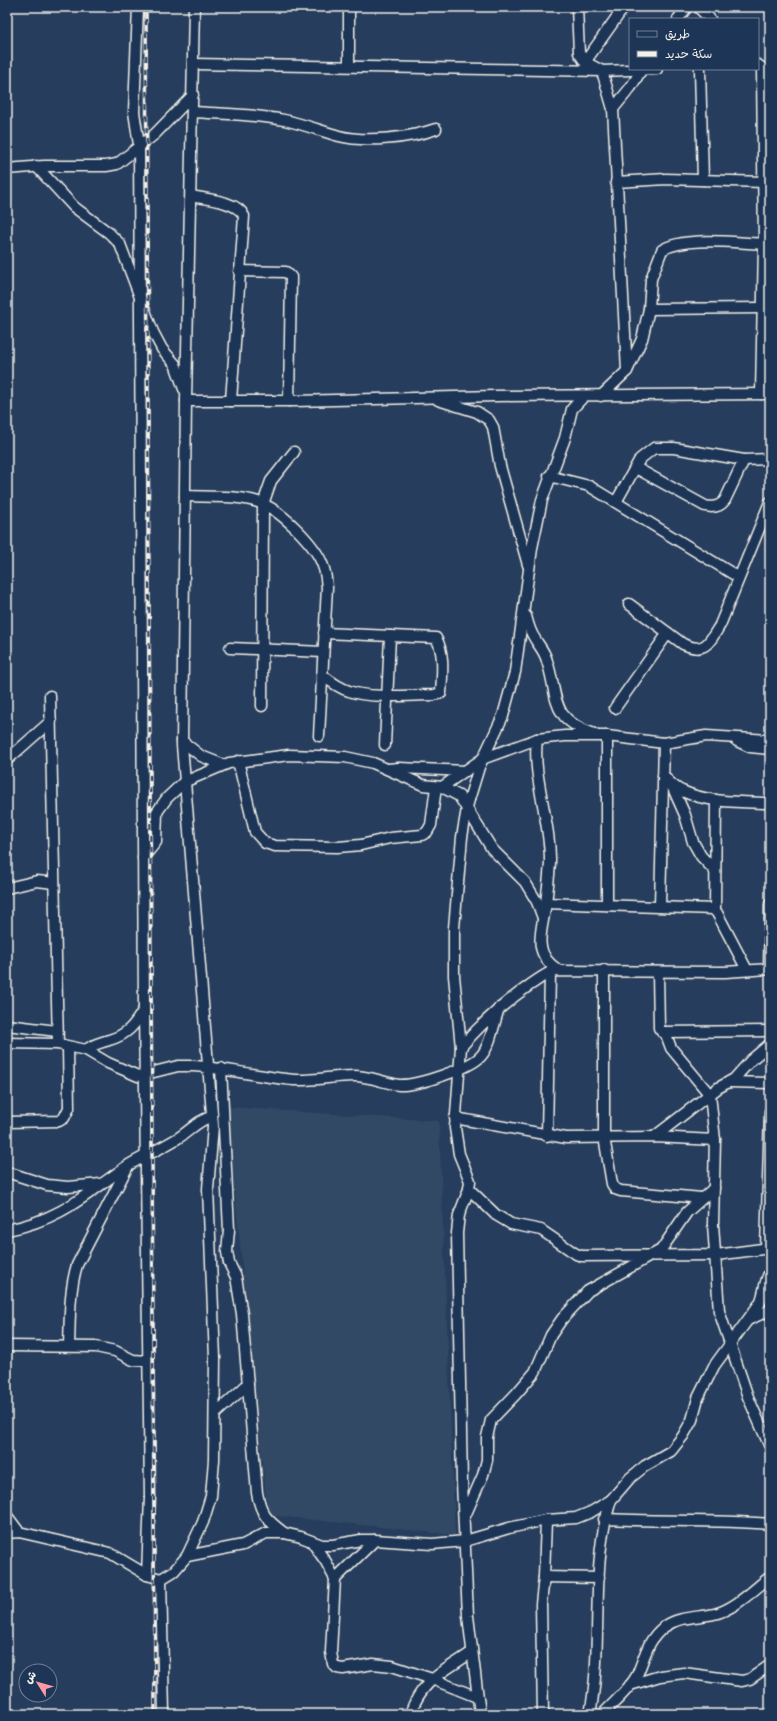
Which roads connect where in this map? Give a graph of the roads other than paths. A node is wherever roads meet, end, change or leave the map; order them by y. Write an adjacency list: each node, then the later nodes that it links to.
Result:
1 (138, 7): 22 (street)
2 (194, 7): 11 (street)
3 (349, 7): 12 (street)
4 (578, 7): 10 (street)
5 (624, 7): 10 (street)
6 (687, 7): 8 (street)
7 (698, 7): 9 (street)
8 (679, 18)
9 (709, 18)
10 (585, 62): 17 (street)
11 (194, 64): 12 (street); 18 (street)
12 (349, 66): 17 (street)
13 (762, 67): 27 (street)
14 (629, 70): 17 (street)
15 (641, 70): 19 (street)
16 (700, 70): 25 (street)
17 (602, 71): 19 (street)
18 (193, 95): 20 (street); 22 (street)
19 (612, 109): 26 (street)
20 (193, 112): 21 (street); 28 (street)
21 (436, 129)
22 (139, 145): 23 (street); 31 (street)
23 (36, 166): 24 (street); 31 (street)
24 (7, 169)
25 (703, 180): 26 (street); 27 (street)
26 (616, 182): 34 (street)
27 (764, 182): 29 (street)
28 (190, 196): 30 (street); 38 (street)
29 (767, 244): 32 (street); 33 (street)
30 (239, 271): 40 (street); 41 (street)
31 (140, 300): 38 (street); 89 (street)
32 (762, 308): 33 (street); 35 (street)
33 (649, 309): 34 (street)
34 (627, 371): 37 (street)
35 (766, 394): 37 (street)
36 (584, 396): 37 (street); 39 (street); 46 (street)
37 (601, 396)
38 (186, 398): 40 (street); 47 (street)
39 (430, 398): 41 (street); 51 (street)
40 (231, 401): 41 (street)
41 (289, 401)
42 (294, 452): 50 (street)
43 (770, 458): 44 (street)
44 (744, 460): 45 (street); 45 (street)
45 (636, 468): 48 (street)
46 (549, 476): 48 (street); 51 (street)
47 (185, 496): 50 (street); 72 (street)
48 (616, 502): 52 (street)
49 (770, 502): 52 (street)
50 (263, 504): 55 (street); 59 (street)
51 (529, 570): 54 (street)
52 (738, 577): 56 (street)
53 (629, 604): 56 (street)
54 (525, 610): 68 (street); 76 (street)
55 (324, 633): 57 (street); 60 (street)
56 (668, 634): 65 (street)
57 (390, 636): 62 (street); 62 (street)
58 (230, 648): 59 (street)
59 (263, 649): 60 (street); 64 (street)
60 (323, 652): 61 (street)
61 (322, 675): 62 (street); 67 (street)
62 (387, 695): 74 (street)
63 (50, 696): 66 (street)
64 (262, 706)
65 (615, 708)
66 (51, 721): 77 (street); 91 (street)
67 (319, 736)
68 (603, 736): 70 (street); 73 (street); 95 (street)
69 (732, 738): 71 (street); 73 (street); 75 (street)
70 (536, 739): 76 (street); 93 (street)
71 (770, 740)
72 (182, 741): 79 (street); 83 (street)
73 (664, 743): 82 (street)
74 (385, 744)
75 (770, 749)
76 (482, 759): 81 (street); 88 (street)
77 (7, 760)
78 (238, 761): 79 (street); 80 (street); 85 (street)
79 (221, 764): 83 (street)
80 (388, 769): 81 (street); 85 (street)
81 (466, 771): 85 (street)
82 (663, 776): 84 (street); 96 (street)
83 (184, 782): 89 (street); 116 (street)
84 (671, 784): 86 (street); 90 (street)
85 (439, 787): 88 (street)
86 (716, 800): 87 (street); 90 (street)
87 (770, 804)
88 (467, 807): 98 (street); 114 (street)
89 (143, 858): 105 (street)
90 (715, 870): 97 (street)
91 (54, 883): 92 (street); 107 (street)
92 (7, 888)
93 (546, 903): 95 (street); 98 (street)
94 (770, 904): 99 (street)
95 (607, 905): 96 (street)
96 (660, 906): 97 (street)
97 (715, 910): 101 (street)
98 (543, 918): 102 (street)
99 (770, 969): 101 (street)
100 (604, 970): 102 (street); 103 (street); 128 (street)
101 (747, 970): 103 (street)
102 (554, 971): 104 (street); 127 (street)
103 (658, 972): 109 (street)
104 (499, 1008): 114 (street); 118 (street)
105 (144, 1009): 115 (street); 119 (street)
106 (7, 1025): 107 (street)
107 (57, 1031): 111 (street)
108 (770, 1031): 109 (street)
109 (665, 1032): 122 (street)
110 (7, 1043): 111 (street)
111 (58, 1044): 113 (street)
112 (770, 1044): 120 (street)
113 (68, 1047): 115 (street); 126 (street)
114 (461, 1047): 118 (street)
115 (86, 1050): 119 (street)
116 (208, 1067): 117 (street); 119 (street); 124 (street)
117 (221, 1068): 118 (street); 149 (street)
118 (460, 1068): 125 (street)
119 (145, 1075): 131 (street)
120 (729, 1082): 121 (street); 122 (street)
121 (770, 1082)
122 (710, 1095): 129 (street); 130 (street)
123 (770, 1110): 139 (street)
124 (211, 1117): 131 (street); 150 (street)
125 (455, 1118): 127 (street); 136 (street)
126 (7, 1122)
127 (547, 1136): 128 (street)
128 (604, 1137): 129 (street); 137 (street)
129 (654, 1137): 130 (street)
130 (715, 1140): 135 (street)
131 (146, 1156): 132 (street); 148 (street)
132 (128, 1166): 134 (street); 147 (street)
133 (7, 1172): 134 (street)
134 (102, 1184): 138 (street)
135 (714, 1188): 137 (street); 140 (street)
136 (469, 1189): 141 (street); 154 (street)
137 (702, 1198): 141 (street)
138 (7, 1230)
139 (768, 1249): 140 (street)
140 (716, 1254): 141 (street); 145 (street)
141 (654, 1255): 154 (street)
142 (770, 1272): 144 (street)
143 (770, 1310): 144 (street)
144 (748, 1320): 145 (street)
145 (730, 1344): 151 (street); 152 (street)
146 (7, 1346): 147 (street)
147 (69, 1346): 148 (street)
148 (148, 1361): 165 (street)
149 (248, 1384): 150 (street); 160 (street)
150 (215, 1414): 164 (street)
151 (770, 1448)
152 (611, 1500): 155 (street); 156 (street)
153 (7, 1516): 158 (street)
154 (464, 1518): 162 (street)
155 (604, 1519): 157 (street); 168 (street)
156 (546, 1520): 162 (street); 166 (street)
157 (770, 1524)
158 (19, 1532): 159 (street); 165 (street)
159 (7, 1533)
160 (284, 1534): 163 (street); 164 (street)
161 (375, 1540): 162 (street); 163 (street); 170 (street)
162 (465, 1541): 171 (street)
163 (312, 1542): 170 (street)
164 (186, 1556): 169 (street)
165 (147, 1575): 169 (street)
166 (544, 1577): 168 (street); 179 (street)
167 (770, 1577): 174 (street)
168 (599, 1578): 180 (street)
169 (161, 1579): 176 (street)
170 (335, 1579): 173 (street)
171 (472, 1652): 173 (street); 175 (street)
172 (770, 1665): 174 (street)
173 (432, 1678): 175 (street); 177 (street)
174 (630, 1685): 181 (street)
175 (477, 1697): 178 (street)
176 (164, 1714)
177 (410, 1714)
178 (480, 1714)
179 (543, 1714)
180 (590, 1714)
181 (603, 1714)

